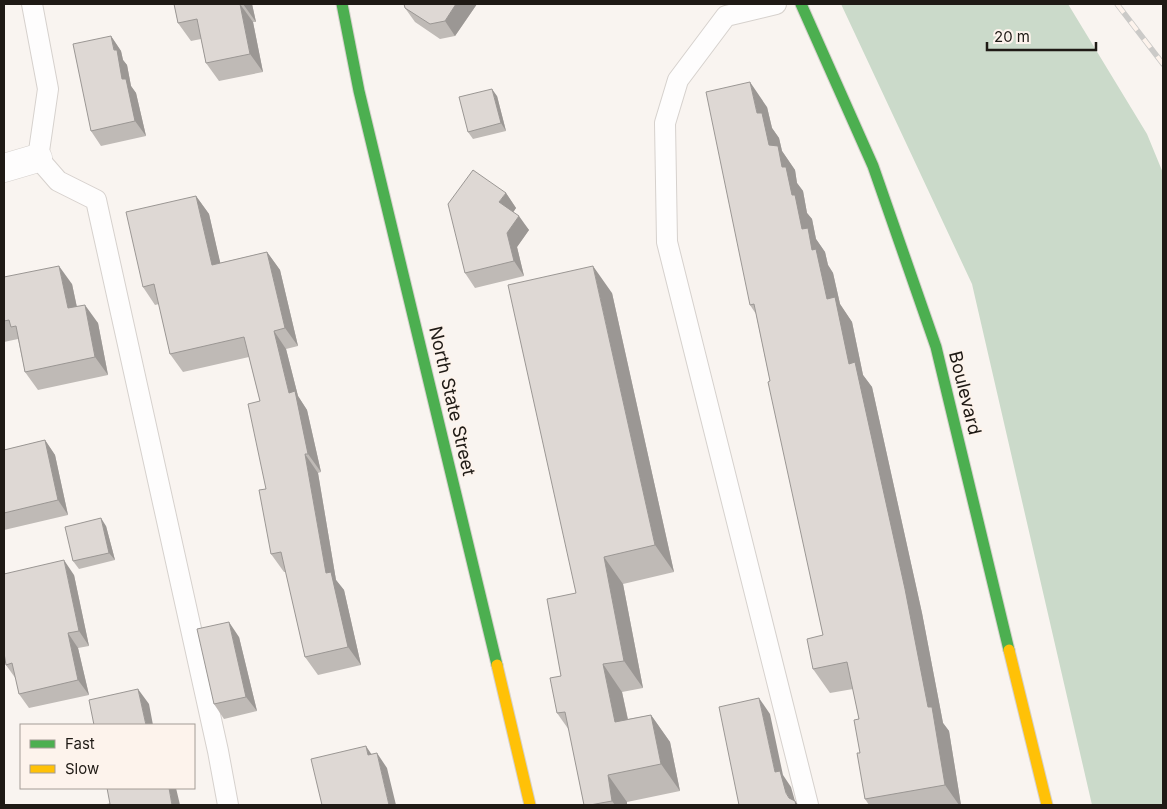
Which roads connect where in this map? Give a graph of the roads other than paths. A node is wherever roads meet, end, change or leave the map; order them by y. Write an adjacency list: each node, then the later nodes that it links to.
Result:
1 (32, 4): 5 (lane)
2 (342, 4): 8 (main road, North State Street)
3 (776, 4): 9 (lane)
4 (801, 4): 10 (main road, Boulevard)
5 (38, 158): 6 (street); 7 (lane)
6 (4, 168)
7 (228, 805)
8 (530, 805)
9 (808, 805)
10 (1047, 805)

